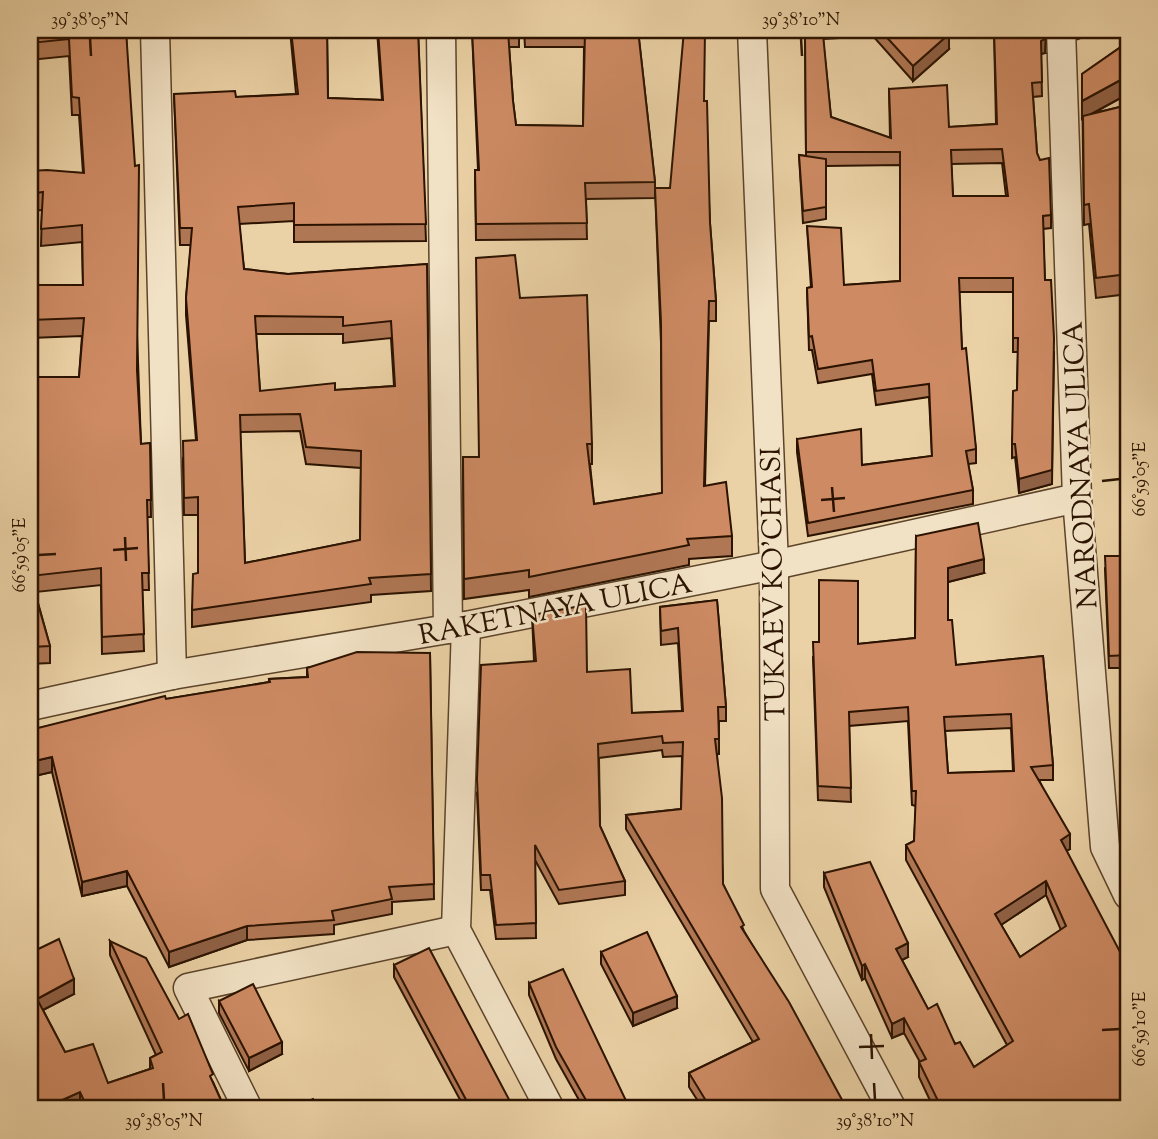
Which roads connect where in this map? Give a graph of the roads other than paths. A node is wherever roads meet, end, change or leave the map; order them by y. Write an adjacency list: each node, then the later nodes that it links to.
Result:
1 (155, 30): 8 (street)
2 (441, 30): 7 (street)
3 (752, 30): 6 (street, TUKAEV KO'CHASI)
4 (1061, 30): 5 (street, NARODNAYA ULICA)
5 (1077, 498): 6 (street, RAKETNAYA ULICA); 10 (street, NARODNAYA ULICA)
6 (774, 565): 7 (street, RAKETNAYA ULICA); 14 (street, TUKAEV KO'CHASI)
7 (457, 628): 8 (street, RAKETNAYA ULICA); 11 (street)
8 (172, 675): 9 (street, RAKETNAYA ULICA)
9 (30, 706)
10 (1128, 895)
11 (456, 930): 12 (street); 13 (street)
12 (247, 1109)
13 (550, 1109)
14 (892, 1109)

